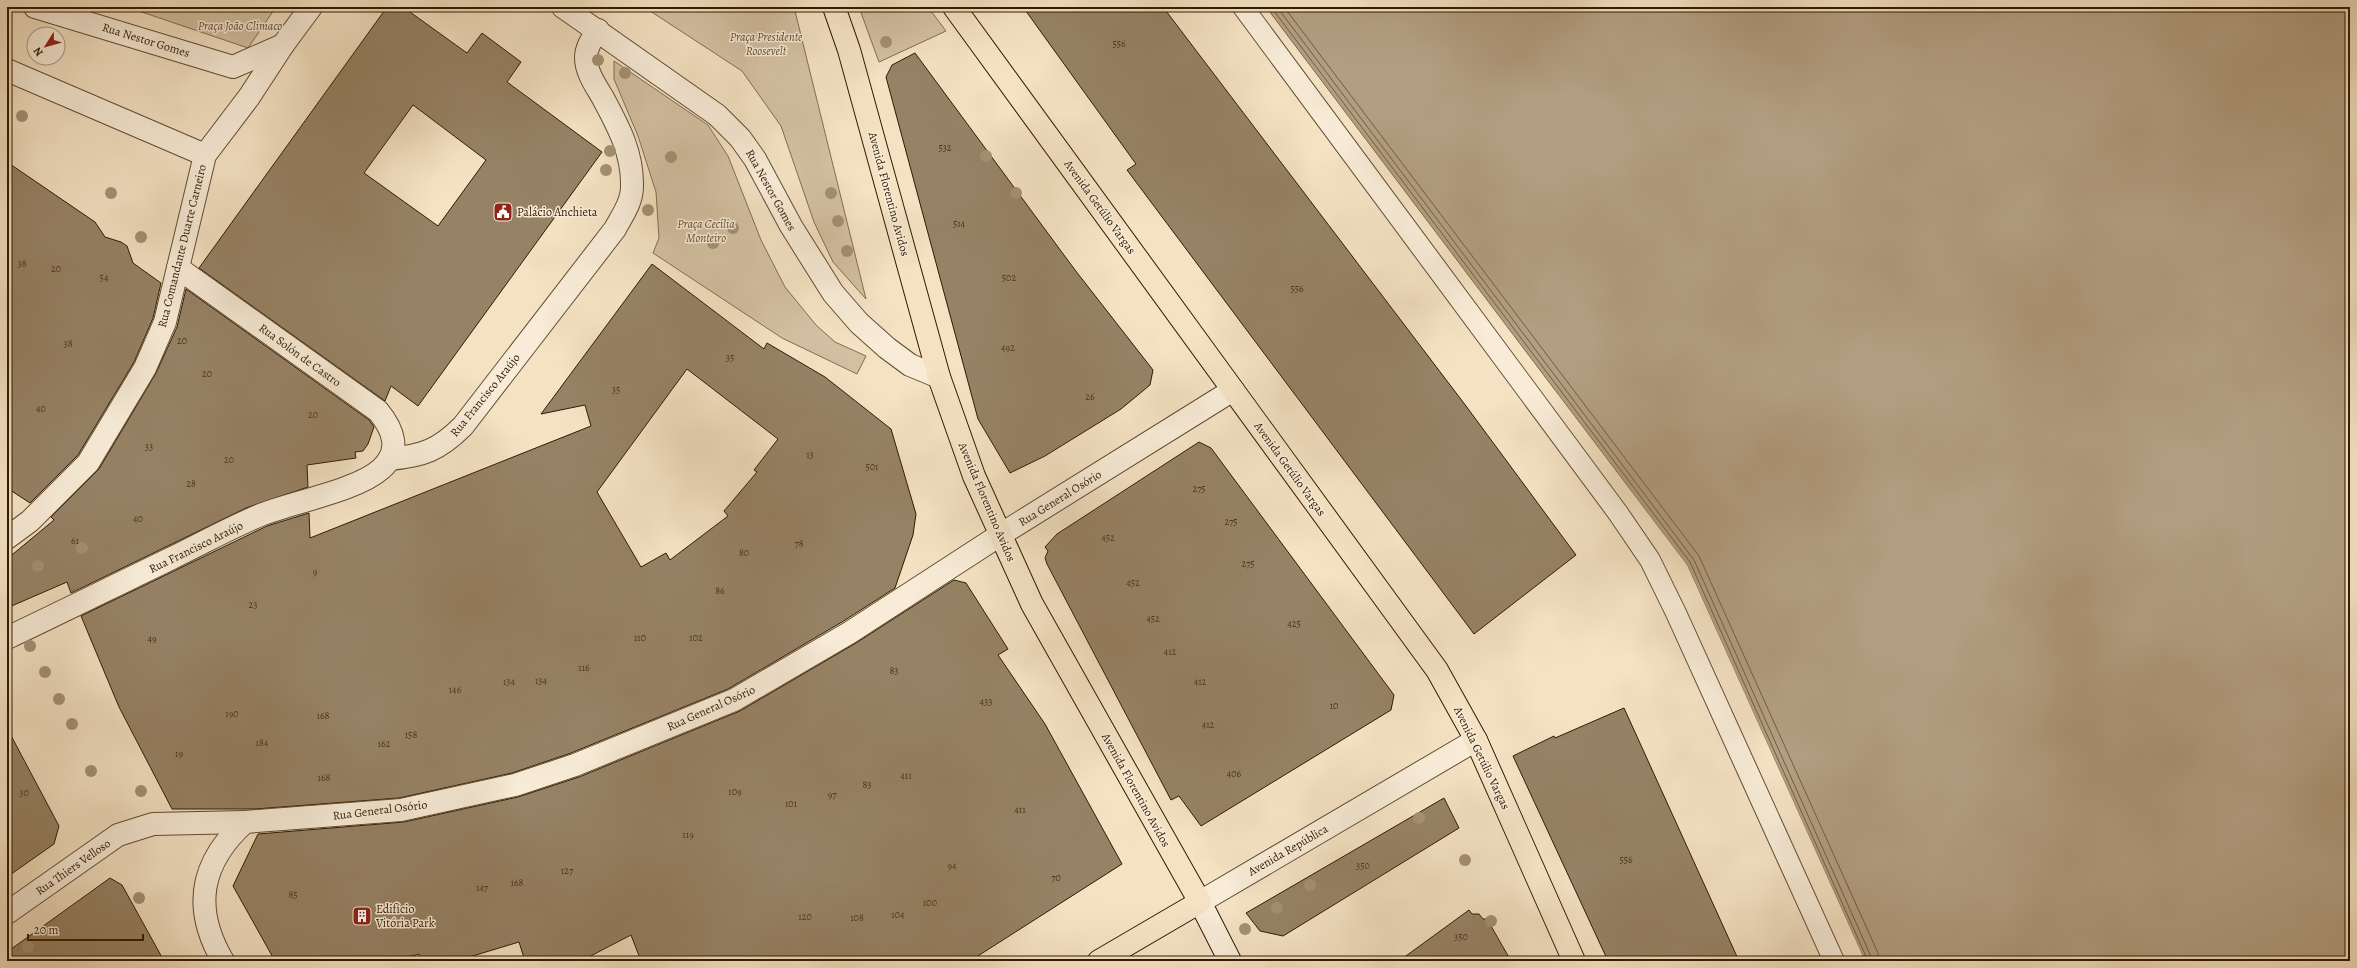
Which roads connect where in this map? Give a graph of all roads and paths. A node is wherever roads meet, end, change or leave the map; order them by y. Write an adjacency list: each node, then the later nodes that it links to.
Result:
1 (35, 7): 9 (street, Rua Nestor Gomes)
2 (311, 7): 8 (street, Rua Comandante Duarte Carneiro)
3 (563, 7): 7 (street, Rua Nestor Gomes)
4 (834, 7): 14 (main road, Avenida Florentino Avidos)
5 (954, 7): 15 (main road, Avenida Getúlio Vargas)
6 (1243, 7): 29 (lane)
7 (598, 30): 14 (street, Rua Nestor Gomes); 16 (street, Rua Francisco Araújo)
8 (283, 45): 9 (street); 11 (street, Rua Comandante Duarte Carneiro)
9 (234, 67): 11 (street)
10 (7, 70): 12 (street)
11 (249, 97): 12 (street, Rua Comandante Duarte Carneiro)
12 (205, 155): 13 (street, Rua Comandante Duarte Carneiro)
13 (178, 268): 16 (street, Rua Solón de Castro); 18 (street, Rua Comandante Duarte Carneiro)
14 (939, 377): 17 (main road, Avenida Florentino Avidos)
15 (1233, 390): 17 (street, Rua General Osório); 20 (main road, Avenida Getúlio Vargas)
16 (389, 459): 19 (street, Rua Francisco Araújo)
17 (1000, 535): 21 (street, Rua General Osório); 23 (main road, Avenida Florentino Avidos)
18 (7, 538)
19 (7, 638)
20 (1476, 740): 23 (street, Avenida República); 28 (main road, Avenida Getúlio Vargas)
21 (245, 822): 22 (street, Rua General Osório); 25 (street)
22 (141, 827): 24 (street, Rua Thiers Velloso)
23 (1200, 902): 26 (main road, Avenida República); 27 (street, Avenida Florentino Avidos)
24 (7, 913)
25 (223, 961)
26 (1099, 961)
27 (1230, 961)
28 (1574, 961)
29 (1834, 961)

